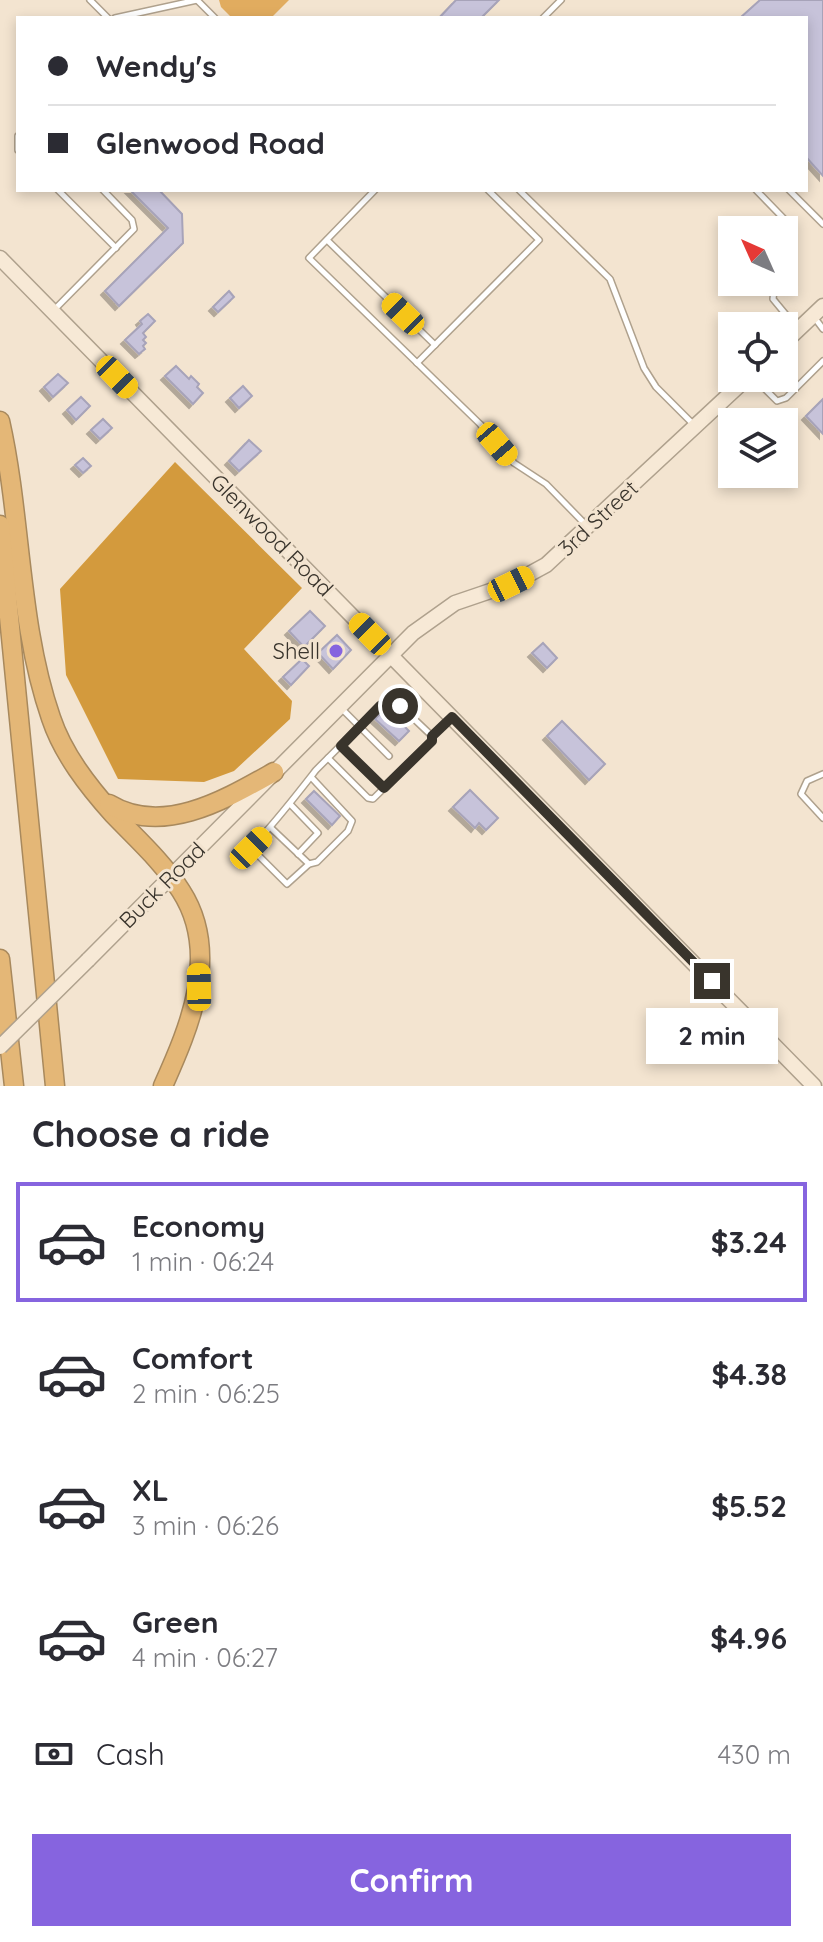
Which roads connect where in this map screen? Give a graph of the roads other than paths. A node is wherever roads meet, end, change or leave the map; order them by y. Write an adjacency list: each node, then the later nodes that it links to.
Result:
1 (90, 0): 4 (lane)
2 (197, 0): 5 (lane); 6 (lane)
3 (561, 0): 7 (lane)
4 (106, 16)
5 (124, 16)
6 (213, 16)
7 (545, 16)
8 (60, 192): 18 (lane)
9 (105, 192): 18 (lane)
10 (373, 192): 17 (lane)
11 (490, 192): 24 (lane)
12 (521, 192): 32 (lane)
13 (758, 192): 15 (lane)
14 (791, 192): 16 (lane)
15 (781, 216)
16 (823, 224)
17 (327, 240): 24 (lane); 26 (lane)
18 (116, 248): 21 (lane)
19 (0, 258): 21 (street, Glenwood Road)
20 (818, 311): 22 (street); 23 (lane)
21 (53, 312): 35 (street, Glenwood Road)
22 (798, 329)
23 (823, 329)
24 (435, 345): 26 (lane)
25 (823, 361): 27 (lane)
26 (417, 363): 34 (lane)
27 (798, 386)
28 (732, 392): 32 (street, 3rd Street)
29 (768, 392): 30 (lane)
30 (792, 392)
31 (0, 421): 47 (highway)
32 (696, 426): 34 (street, 3rd Street)
33 (0, 525): 57 (highway)
34 (589, 527): 35 (street, 3rd Street)
35 (391, 655): 36 (street, Buck Road); 37 (street, Glenwood Road)
36 (339, 707): 38 (lane); 43 (street, Buck Road)
37 (452, 717): 39 (lane); 59 (street, Glenwood Road)
38 (360, 726): 39 (lane); 40 (lane); 41 (lane)
39 (432, 736): 46 (lane)
40 (341, 746): 42 (lane); 46 (lane)
41 (389, 756)
42 (328, 758): 45 (lane); 46 (lane)
43 (274, 772): 47 (highway); 53 (street, Buck Road)
44 (823, 774): 49 (lane)
45 (311, 777): 48 (lane); 52 (lane)
46 (384, 788)
47 (95, 794): 53 (highway)
48 (291, 805): 50 (lane); 51 (lane)
49 (823, 818)
50 (271, 828): 51 (lane); 52 (lane)
51 (298, 854): 52 (lane)
52 (309, 864)
53 (171, 877): 55 (street, Buck Road, bridge); 58 (highway)
54 (0, 959): 56 (highway)
55 (0, 1047)
56 (14, 1086)
57 (55, 1086)
58 (163, 1086)
59 (814, 1086)

